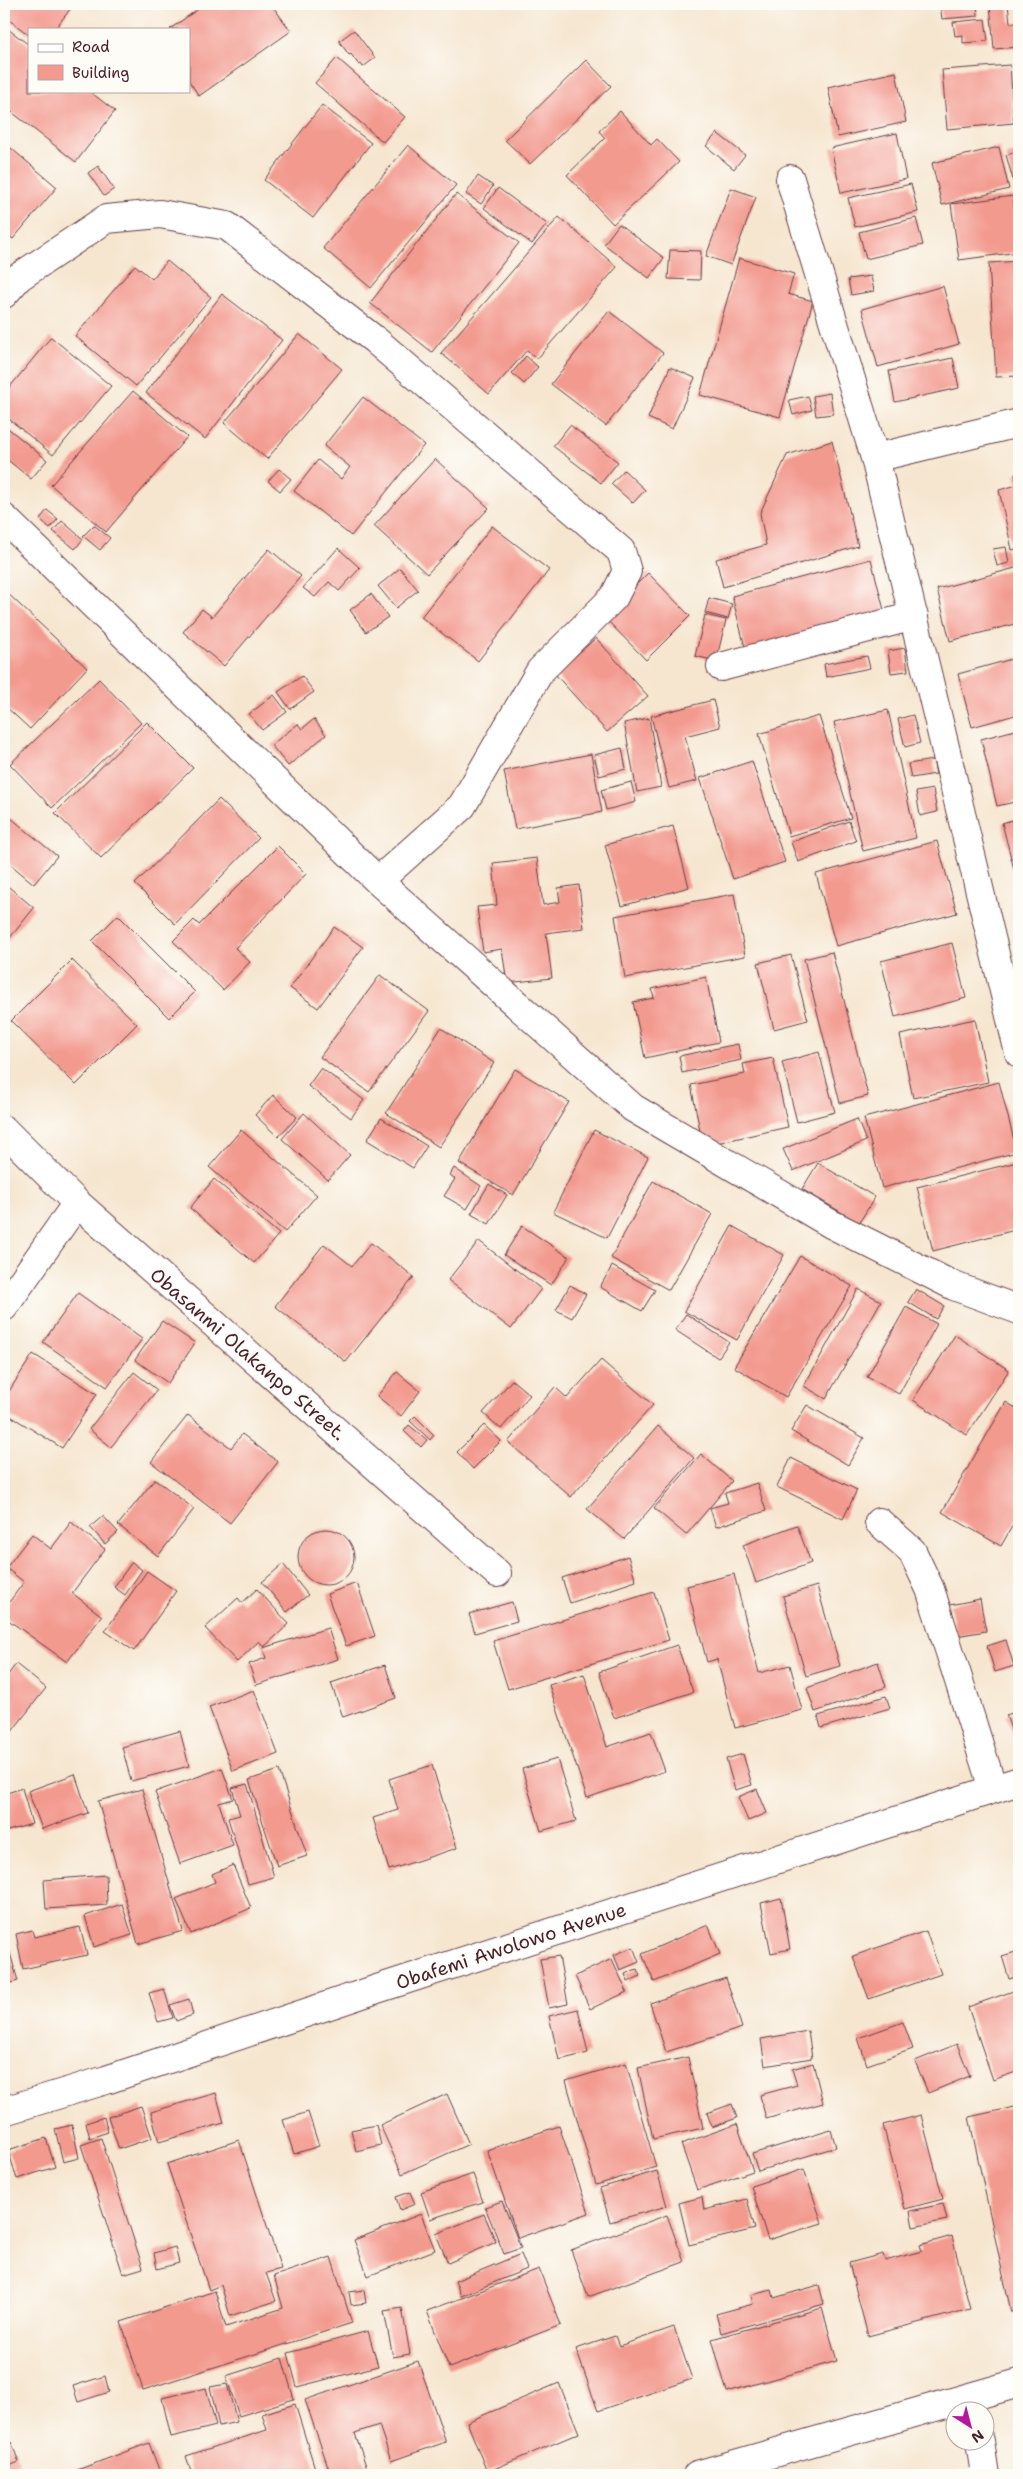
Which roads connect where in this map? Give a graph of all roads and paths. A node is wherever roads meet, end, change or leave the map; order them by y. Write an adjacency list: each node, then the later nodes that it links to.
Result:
1 (790, 179): 4 (street)
2 (4, 294): 8 (street)
3 (1019, 423): 4 (street)
4 (876, 458): 6 (street)
5 (4, 518): 8 (street)
6 (914, 616): 7 (street); 9 (street)
7 (721, 667)
8 (378, 881): 13 (street)
9 (1019, 1053)
10 (4, 1130): 11 (street, Obasanmi Olakanpo Street.)
11 (77, 1203): 12 (street); 15 (street, Obasanmi Olakanpo Street.)
12 (4, 1307)
13 (1019, 1310)
14 (879, 1522): 17 (street)
15 (497, 1574)
16 (1019, 1781): 17 (street, Obafemi Awolowo Avenue)
17 (993, 1789): 18 (street, Obafemi Awolowo Avenue)
18 (4, 2111)
19 (1019, 2383): 20 (street)
20 (979, 2402)
21 (946, 2411): 23 (street)
22 (981, 2452): 24 (street)
23 (697, 2475)
24 (984, 2475)

